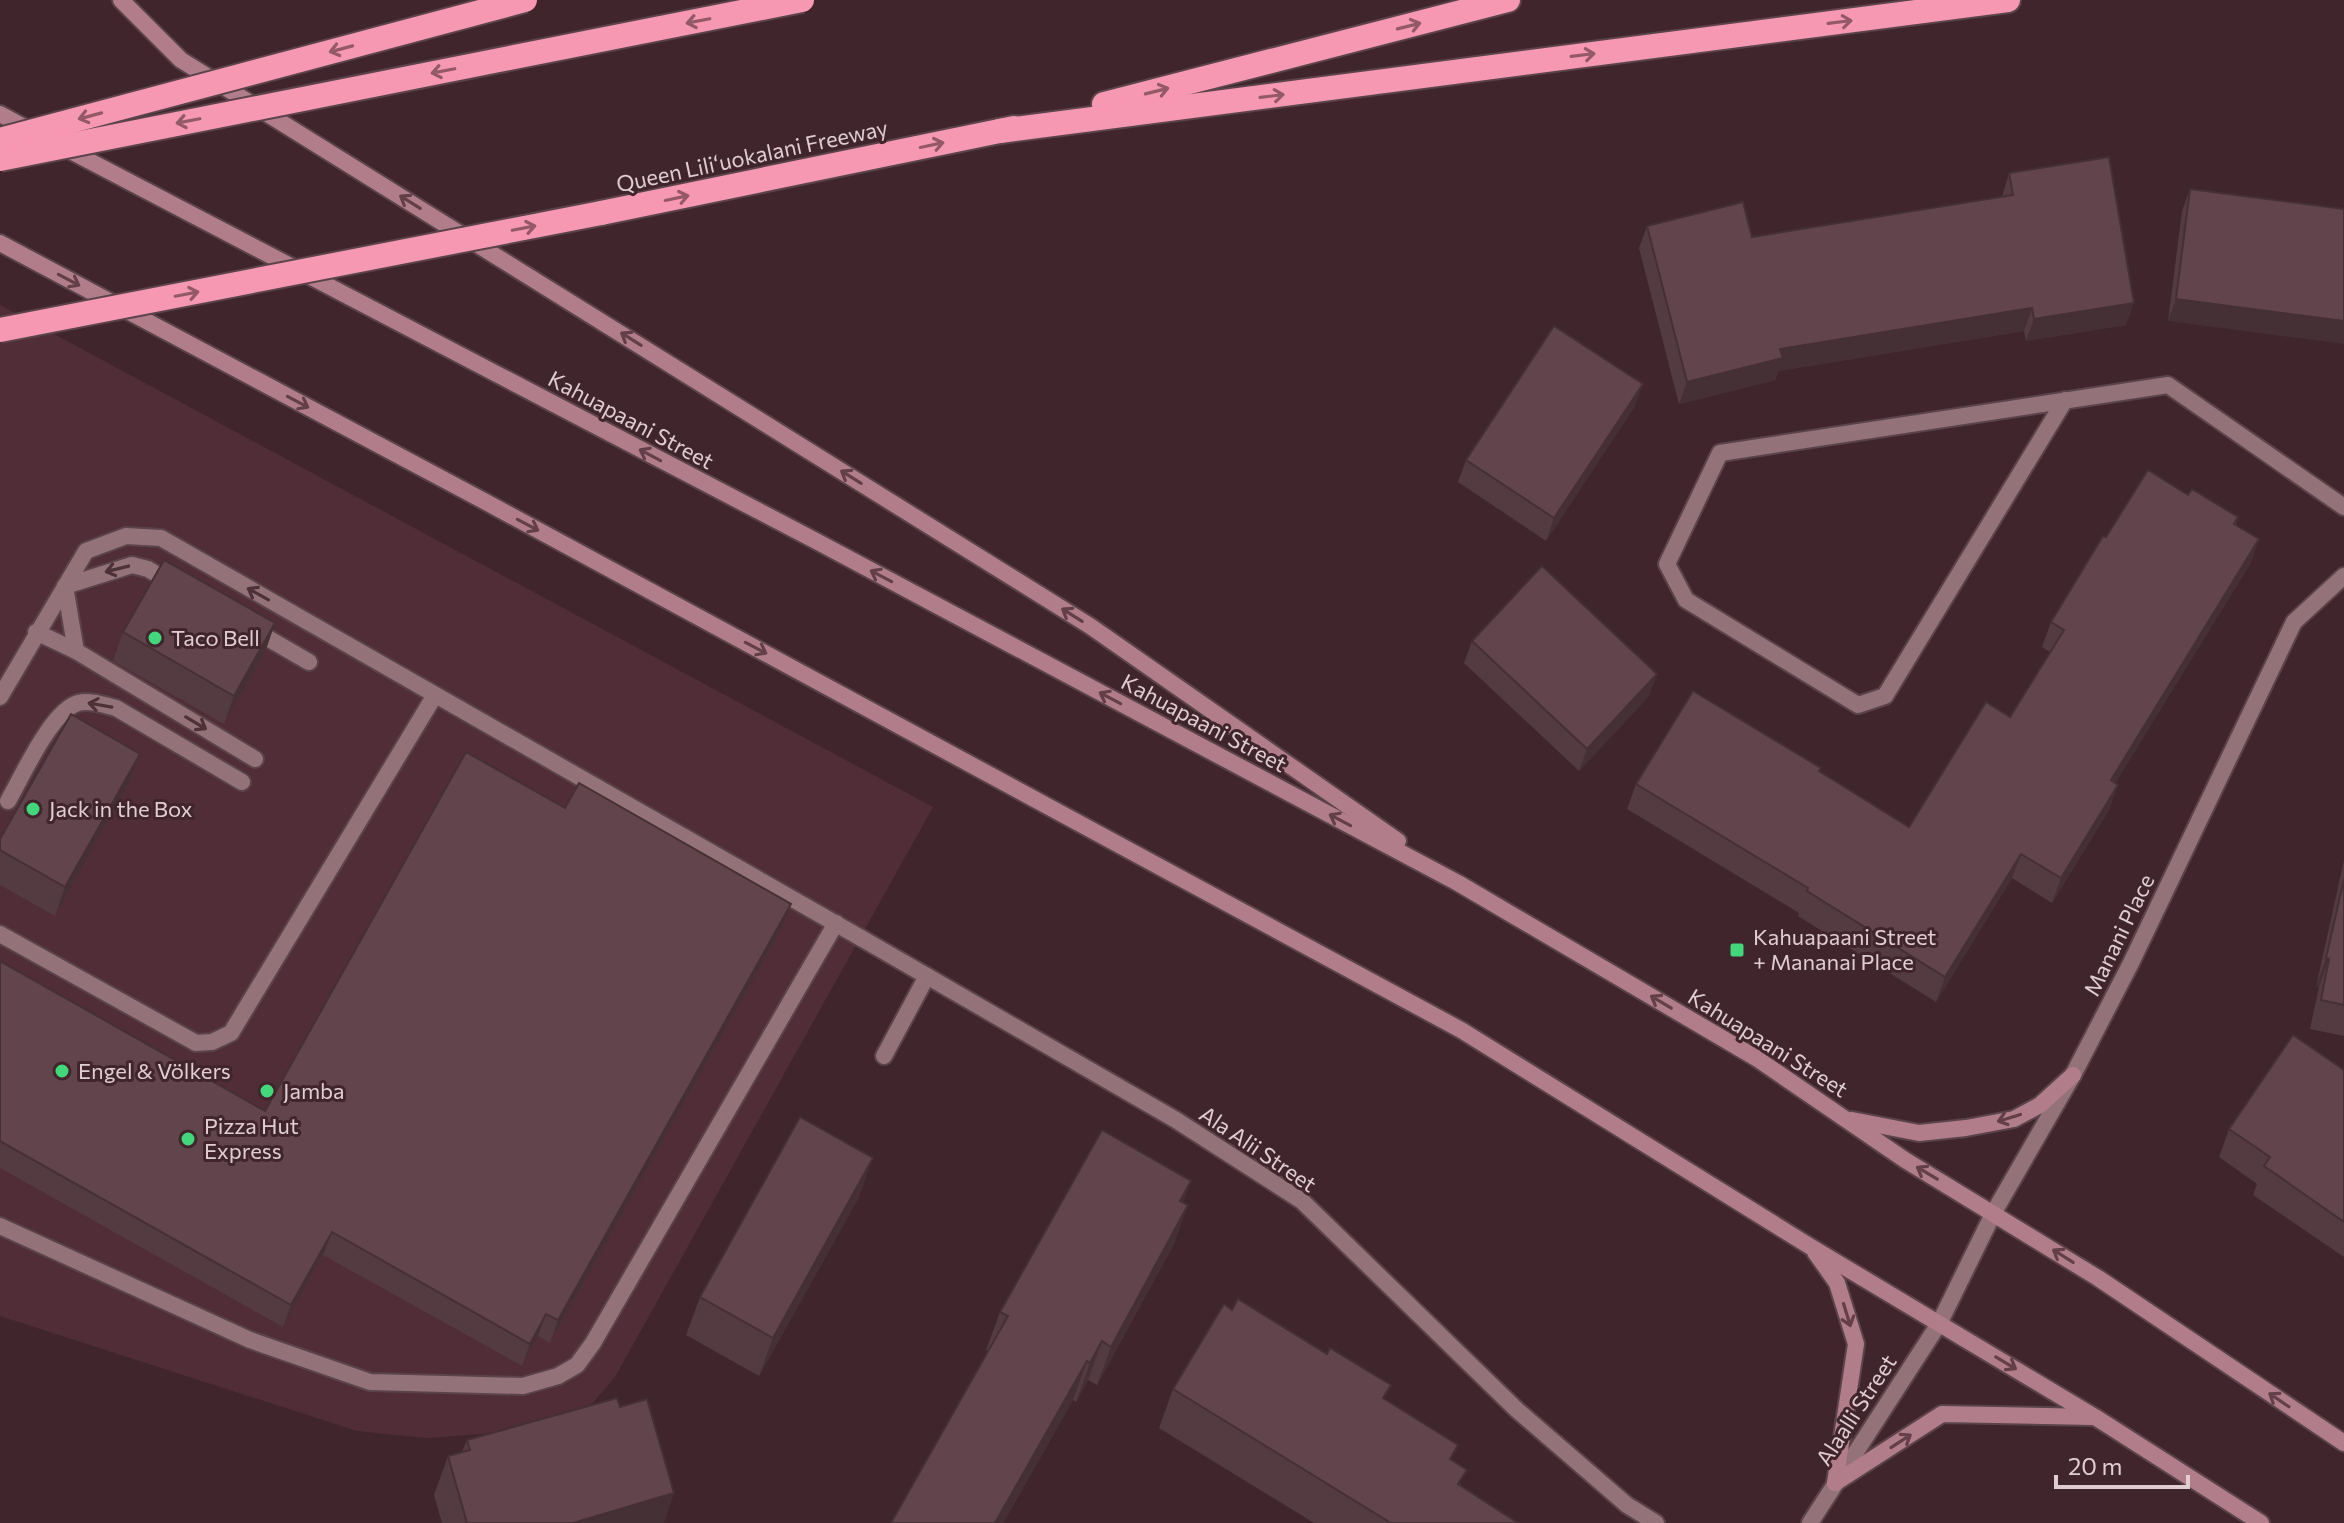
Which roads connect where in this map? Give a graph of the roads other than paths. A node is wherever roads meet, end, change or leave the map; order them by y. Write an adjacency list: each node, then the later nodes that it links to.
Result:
1 (121, 0): 26 (main road, one-way to 1)
2 (525, 0): 8 (highway, one-way to 8, bridge)
3 (802, 0): 9 (highway, one-way to 9, bridge)
4 (1508, 0): 7 (highway, Queen Liliʻuokalani Freeway, one-way to 4)
5 (2008, 0): 7 (highway, one-way to 5)
6 (0, 114): 26 (main road, Kahuapaani Street, one-way to 6)
7 (1000, 131): 11 (highway, Queen Liliʻuokalani Freeway, one-way to 7, bridge)
8 (0, 140)
9 (0, 159)
10 (0, 243): 35 (main road, one-way to 35)
11 (0, 330)
12 (2065, 400): 12 (street); 13 (street)
13 (2344, 507)
14 (2344, 576): 31 (street, Manani Place)
15 (65, 586): 16 (street, one-way to 15); 18 (street); 19 (street); 21 (street, Ala Alii Street, one-way to 15)
16 (188, 592)
17 (242, 623): 20 (street)
18 (36, 632): 19 (street); 22 (street)
19 (76, 651): 23 (street, one-way to 23)
20 (309, 662)
21 (435, 695): 27 (street, Ala Alii Street); 28 (street)
22 (0, 697)
23 (255, 759)
24 (242, 782): 25 (street, one-way to 25)
25 (8, 801)
26 (1458, 883): 32 (main road, Kahuapaani Street, one-way to 26)
27 (836, 923): 29 (street, Ala Alii Street); 34 (street)
28 (0, 934)
29 (927, 976): 30 (street); 40 (street, Ala Alii Street)
30 (884, 1056)
31 (2073, 1075): 32 (main road, one-way to 32); 33 (street, Manani Place)
32 (1847, 1119): 33 (main road, Kahuapaani Street, one-way to 32)
33 (1994, 1212): 36 (street, Manani Place); 38 (main road, Kahuapaani Street, one-way to 33)
34 (0, 1226)
35 (1811, 1247): 36 (main road); 39 (main road, one-way to 39)
36 (1940, 1322): 37 (main road, one-way to 37); 39 (street, Alaalli Street)
37 (2095, 1417): 39 (main road, one-way to 37); 42 (main road)
38 (2344, 1443)
39 (1835, 1483): 41 (street, Alaalli Street)
40 (1656, 1523)
41 (1810, 1523)
42 (2261, 1523)

